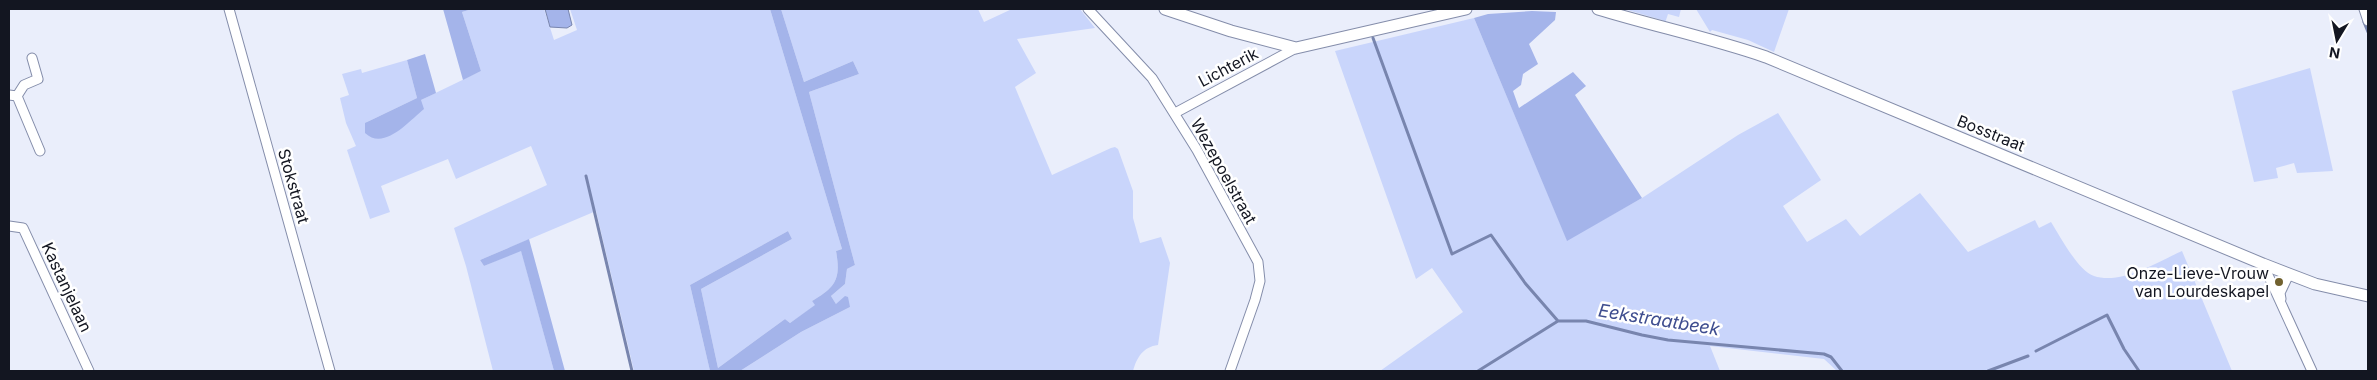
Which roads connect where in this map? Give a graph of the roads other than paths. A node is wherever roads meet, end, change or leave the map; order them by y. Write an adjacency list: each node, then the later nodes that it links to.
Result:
1 (229, 9): 19 (street, Stokstraat)
2 (1088, 9): 11 (street, Wezepoelstraat)
3 (1165, 9): 8 (street)
4 (1466, 9): 8 (street)
5 (1598, 9): 14 (street, Bosstraat)
6 (2364, 9): 7 (street)
7 (2368, 21)
8 (1296, 48): 11 (street, Lichterik)
9 (32, 58): 10 (street)
10 (13, 96): 12 (street)
11 (1174, 113): 20 (street, Wezepoelstraat)
12 (40, 151)
13 (9, 226): 18 (street, Kastanjelaan)
14 (2262, 264): 15 (street, Bosstraat); 17 (street)
15 (2289, 274): 16 (street, Bosstraat); 17 (street)
16 (2368, 296)
17 (2282, 304): 21 (street)
18 (89, 371)
19 (330, 371)
20 (1230, 371)
21 (2312, 371)

